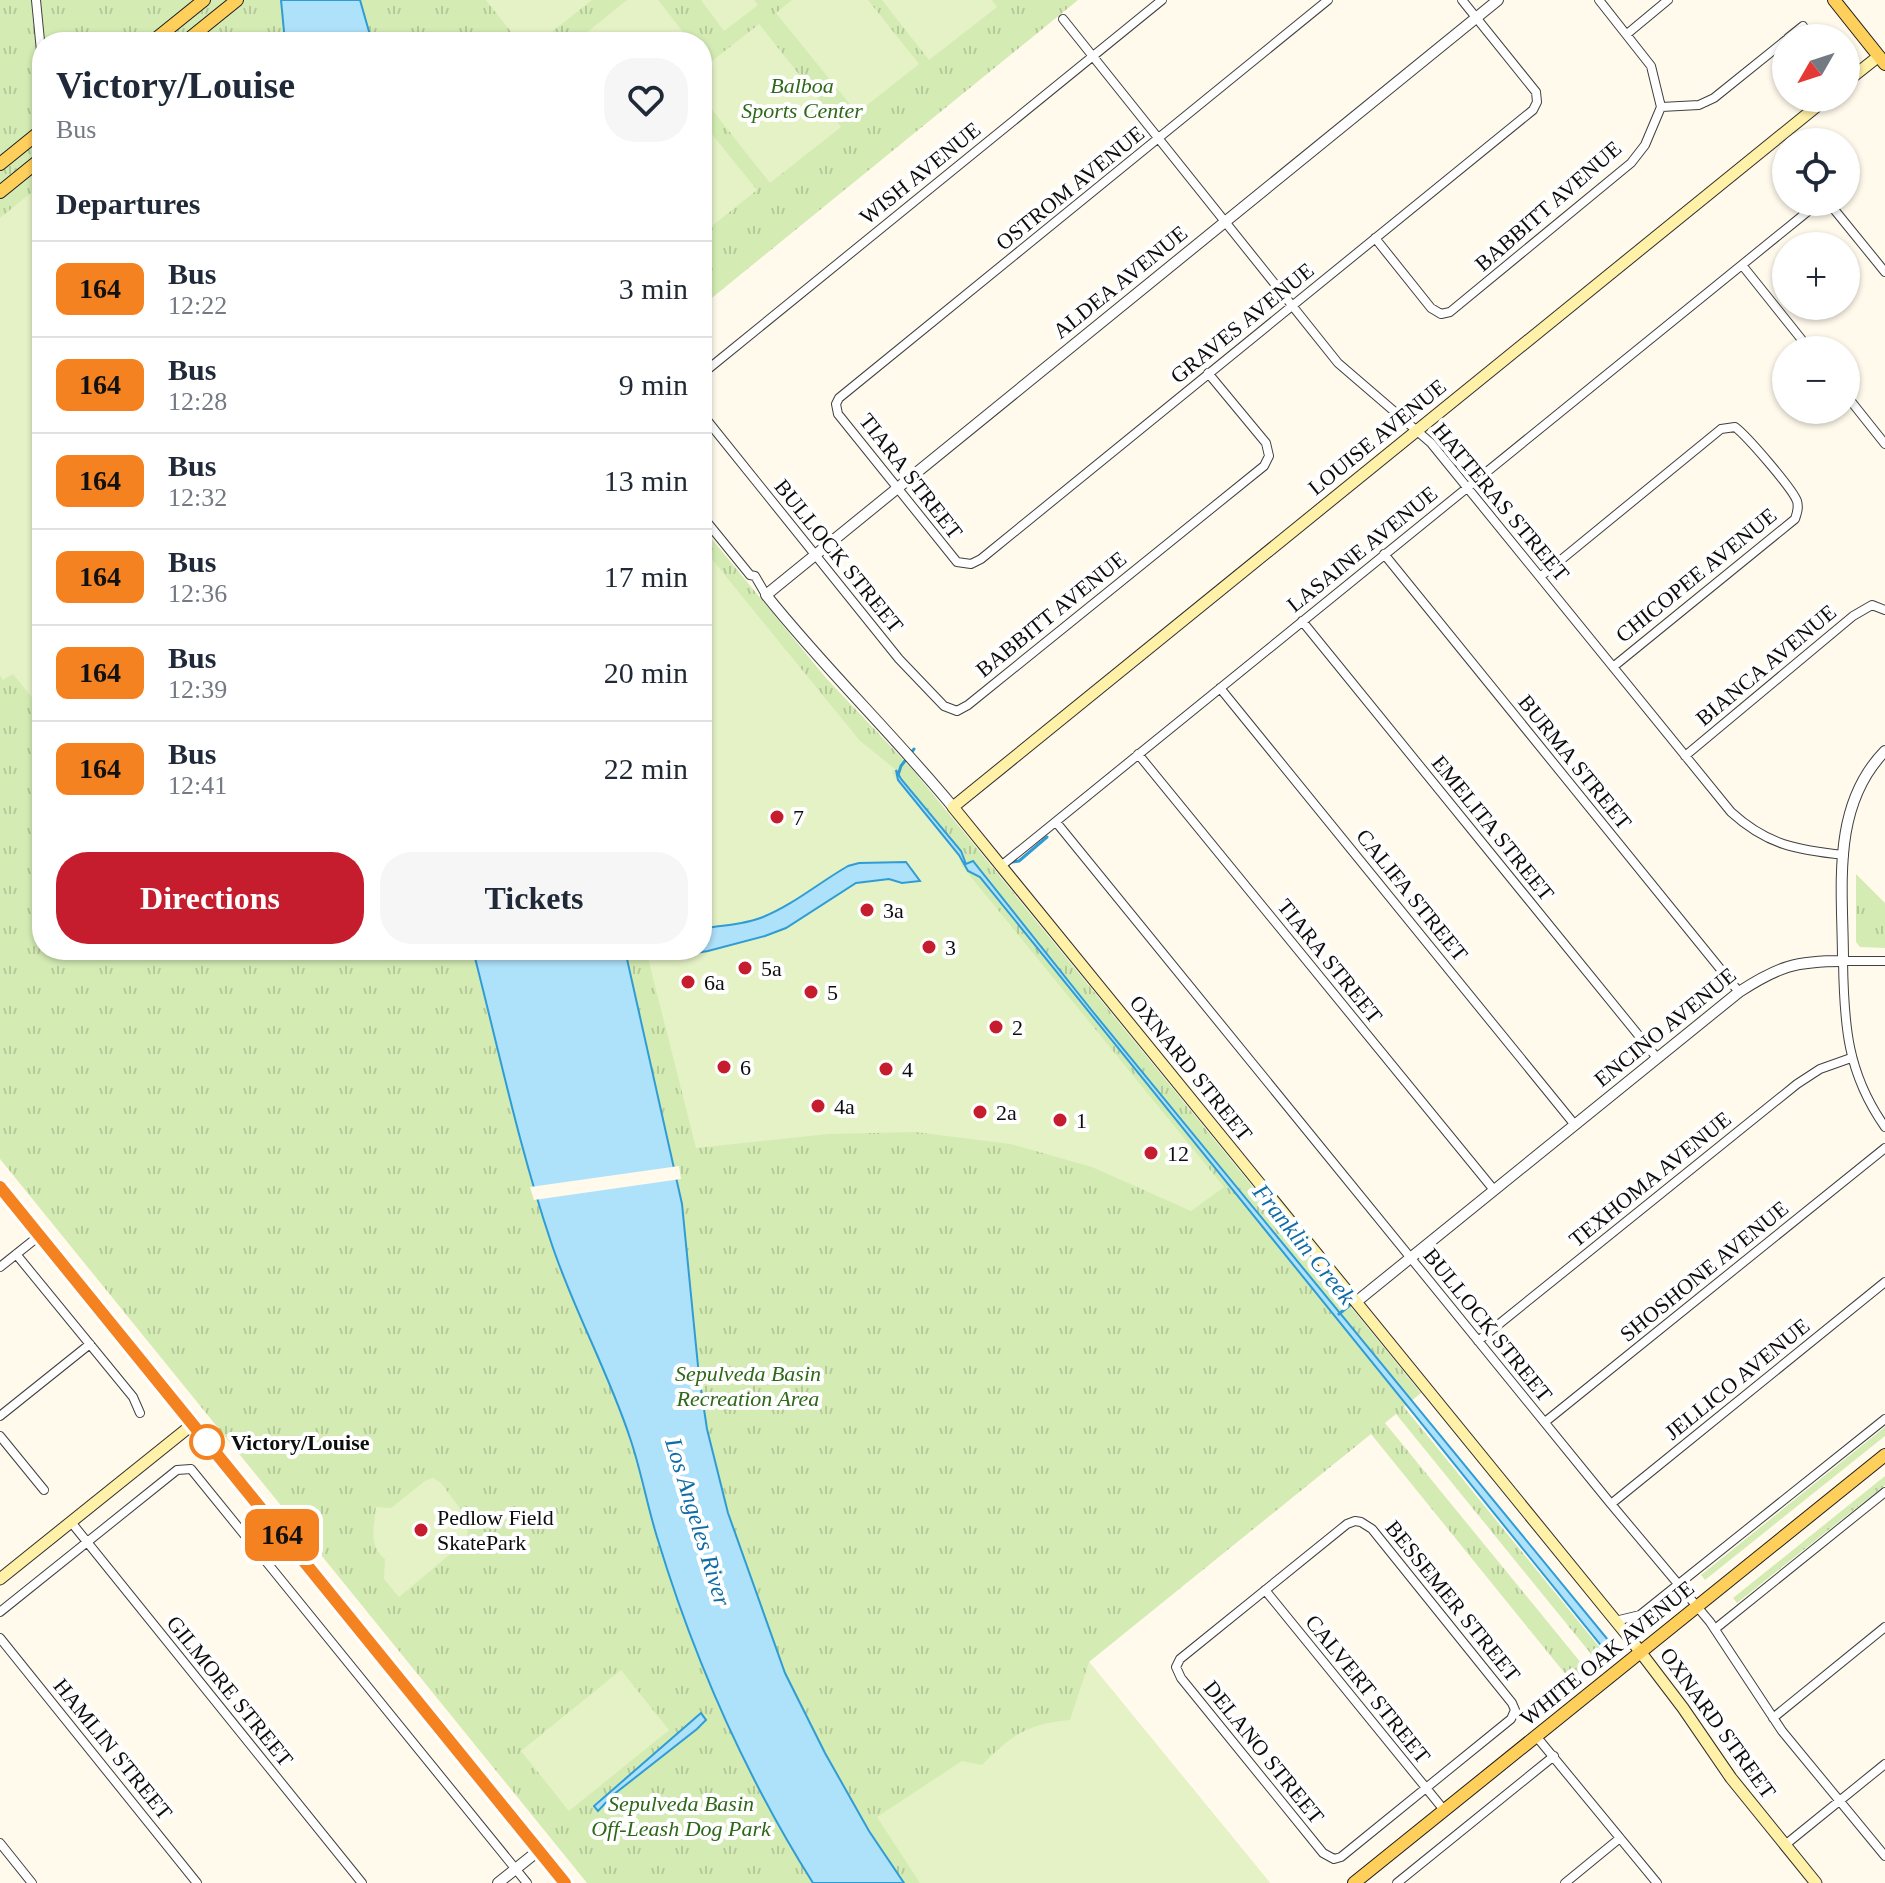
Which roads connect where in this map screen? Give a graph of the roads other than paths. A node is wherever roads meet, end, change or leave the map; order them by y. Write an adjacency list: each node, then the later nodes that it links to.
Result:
1 (36, 0): 13 (street)
2 (204, 0): 14 (main road)
3 (237, 0): 15 (main road)
4 (1162, 0): 18 (street, WISH AVENUE)
5 (1328, 0): 24 (street, OSTROM AVENUE)
6 (1462, 0): 11 (street)
7 (1498, 0): 11 (street, ALDEA AVENUE)
8 (1599, 0): 16 (street)
9 (1668, 0): 16 (street)
10 (1834, 0): 19 (main road)
11 (1476, 18): 30 (street, ALDEA AVENUE); 31 (street, GRAVES AVENUE)
12 (1063, 19): 18 (street, HATTERAS STREET)
13 (39, 32)
14 (164, 32)
15 (197, 32)
16 (1627, 34): 21 (street)
17 (1772, 51): 21 (street)
18 (1092, 56): 24 (street, HATTERAS STREET); 38 (street, WISH AVENUE)
19 (1883, 57): 20 (main road)
20 (1860, 73)
21 (1661, 107): 31 (street, BABBITT AVENUE)
22 (1810, 112): 43 (main road, LOUISE AVENUE)
23 (32, 138): 25 (main road)
24 (1159, 139): 30 (street, HATTERAS STREET); 40 (street, OSTROM AVENUE)
25 (0, 164)
26 (32, 166): 27 (main road)
27 (0, 192)
28 (1802, 216): 34 (street, LASAINE AVENUE)
29 (1839, 216): 33 (street)
30 (1225, 222): 36 (street, HATTERAS STREET); 45 (street, ALDEA AVENUE)
31 (1375, 238): 36 (street, GRAVES AVENUE)
32 (1885, 254): 33 (street)
33 (1876, 261): 35 (street)
34 (1742, 265): 37 (street); 46 (street, LASAINE AVENUE)
35 (1885, 272)
36 (1292, 306): 39 (street, GRAVES AVENUE); 43 (street, HATTERAS STREET)
37 (1799, 336)
38 (712, 366)
39 (1208, 373): 50 (street, GRAVES AVENUE); 57 (street, BABBITT AVENUE)
40 (836, 404): 45 (street, TIARA STREET)
41 (1860, 413): 44 (street)
42 (712, 426): 49 (street, BULLOCK STREET)
43 (1417, 430): 46 (street, HATTERAS STREET); 61 (main road, LOUISE AVENUE)
44 (1885, 444)
45 (898, 488): 49 (street, ALDEA AVENUE); 50 (street, TIARA STREET)
46 (1467, 488): 48 (street, LASAINE AVENUE); 51 (street, HATTERAS STREET)
47 (712, 528): 52 (street, OXNARD STREET)
48 (1384, 554): 54 (street, LASAINE AVENUE); 67 (street, BURMA STREET)
49 (816, 555): 52 (street, ALDEA AVENUE); 57 (street, BULLOCK STREET)
50 (964, 565)
51 (1540, 577): 55 (street, HATTERAS STREET); 55 (street, CHICOPEE AVENUE)
52 (766, 595): 61 (street, OXNARD STREET)
53 (1885, 610): 60 (street, BIANCA AVENUE)
54 (1302, 621): 56 (street, LASAINE AVENUE); 68 (street, EMELITA STREET)
55 (1613, 667): 60 (street, HATTERAS STREET)
56 (1220, 688): 59 (street, LASAINE AVENUE); 70 (street, CALIFA STREET)
57 (957, 711)
58 (1885, 751): 63 (street)
59 (1138, 754): 62 (street, LASAINE AVENUE); 74 (street, TIARA STREET)
60 (1685, 756): 63 (street, HATTERAS STREET)
61 (953, 807): 64 (main road, OXNARD STREET)
62 (1056, 822): 64 (street, LASAINE AVENUE); 77 (street, BULLOCK STREET)
63 (1844, 855): 65 (street)
64 (1001, 866): 80 (main road, OXNARD STREET)
65 (1843, 961): 66 (street); 67 (street, ENCINO AVENUE); 69 (street)
66 (1885, 961)
67 (1739, 992): 68 (street, ENCINO AVENUE)
68 (1657, 1058): 70 (street, ENCINO AVENUE)
69 (1851, 1058): 71 (street); 81 (street, TEXHOMA AVENUE)
70 (1575, 1125): 74 (street, ENCINO AVENUE)
71 (1885, 1127)
72 (1885, 1148): 86 (street, SHOSHONE AVENUE)
73 (0, 1187): 75 (main road)
74 (1494, 1190): 77 (street, ENCINO AVENUE)
75 (39, 1236): 76 (street); 87 (main road)
76 (16, 1254): 78 (street); 82 (street)
77 (1411, 1258): 80 (street, ENCINO AVENUE); 81 (street, BULLOCK STREET)
78 (0, 1267)
79 (1885, 1282): 92 (street, JELLICO AVENUE)
80 (1356, 1302): 100 (main road, OXNARD STREET)
81 (1478, 1341): 86 (street, BULLOCK STREET)
82 (90, 1344): 83 (street); 84 (street)
83 (140, 1413)
84 (0, 1416)
85 (1885, 1419): 96 (street, WHITE OAK AVENUE)
86 (1545, 1422): 92 (street, BULLOCK STREET)
87 (193, 1424): 93 (main road); 116 (main road)
88 (0, 1436): 90 (street)
89 (1885, 1455): 98 (main road, WHITE OAK AVENUE)
90 (44, 1490)
91 (1885, 1492): 102 (street)
92 (1611, 1504): 96 (street, BULLOCK STREET)
93 (71, 1522): 94 (street, GILMORE STREET); 95 (main road)
94 (87, 1542): 99 (street); 119 (street); 122 (street, GILMORE STREET)
95 (0, 1579)
96 (1678, 1585): 98 (street, BULLOCK STREET); 100 (street, WHITE OAK AVENUE)
97 (1265, 1590): 105 (street, BESSEMER STREET); 110 (street, CALVERT STREET); 118 (street, DELANO STREET)
98 (1697, 1607): 102 (street, BULLOCK STREET); 104 (main road, WHITE OAK AVENUE)
99 (0, 1612)
100 (1615, 1621): 104 (main road, OXNARD STREET)
101 (1885, 1627): 106 (street)
102 (1715, 1629): 106 (street, BULLOCK STREET)
103 (0, 1638): 121 (street, HAMLIN STREET)
104 (1640, 1652): 107 (main road, WHITE OAK AVENUE); 115 (main road, OXNARD STREET)
105 (1514, 1706): 110 (street, WHITE OAK AVENUE)
106 (1773, 1718): 111 (street, BULLOCK STREET)
107 (1536, 1736): 108 (street); 112 (main road, WHITE OAK AVENUE)
108 (1554, 1756): 113 (street); 127 (street)
109 (1885, 1764): 111 (street)
110 (1426, 1789): 112 (street, CALVERT STREET); 118 (street, WHITE OAK AVENUE)
111 (1839, 1801): 115 (street); 117 (street, BULLOCK STREET)
112 (1444, 1810): 126 (main road, WHITE OAK AVENUE)
113 (1620, 1838): 128 (street); 129 (street)
114 (0, 1843): 120 (street)
115 (1785, 1845): 130 (main road, OXNARD STREET)
116 (538, 1851): 119 (street); 125 (main road)
117 (1885, 1856)
118 (1328, 1857)
119 (516, 1869): 123 (street); 124 (street)
120 (32, 1883)
121 (197, 1883)
122 (362, 1883)
123 (498, 1883)
124 (527, 1883)
125 (565, 1883)
126 (1354, 1883)
127 (1397, 1883)
128 (1565, 1883)
129 (1657, 1883)
130 (1816, 1883)

